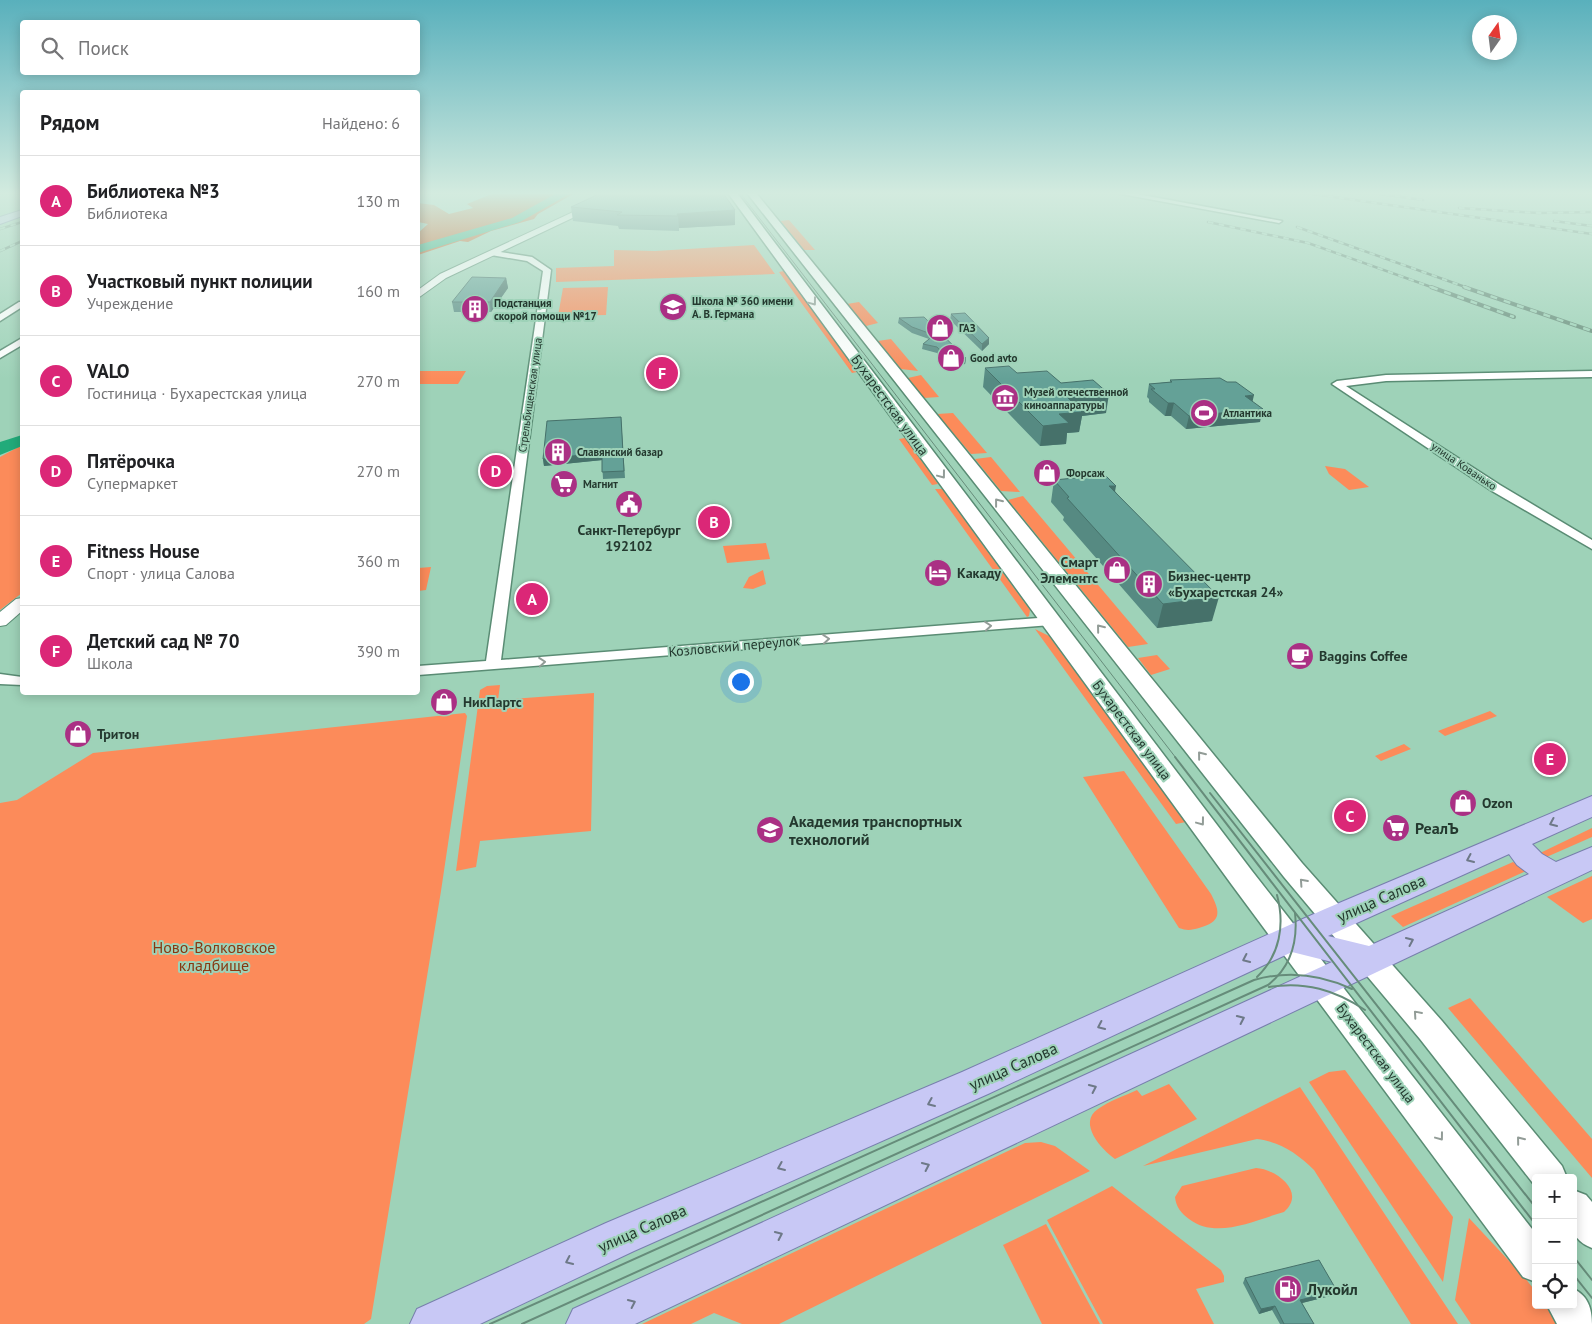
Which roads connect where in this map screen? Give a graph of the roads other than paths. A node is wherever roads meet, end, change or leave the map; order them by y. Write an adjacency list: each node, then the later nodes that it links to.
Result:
1 (490, 255): 5 (street)
2 (504, 255): 17 (street, Стрельбищенская улица)
3 (778, 255): 13 (main road, Бухарестская улица, one-way to 13)
4 (800, 255): 12 (main road, Бухарестская улица, one-way to 4)
5 (420, 293)
6 (20, 305): 7 (street)
7 (0, 318)
8 (20, 342): 9 (street)
9 (0, 355)
10 (1592, 374): 11 (street, улица Кованько)
11 (1592, 545)
12 (1040, 555): 13 (main road); 25 (main road, Бухарестская улица, one-way to 12)
13 (1005, 559): 16 (main road, Бухарестская улица)
14 (20, 605): 15 (street)
15 (0, 621)
16 (1051, 621): 17 (street, Козловский переулок, one-way to 16); 26 (main road, Бухарестская улица, one-way to 26)
17 (494, 666): 18 (street, Козловский переулок)
18 (420, 671)
19 (0, 679): 20 (street)
20 (20, 681)
21 (1592, 806): 22 (main road, улица Салова, one-way to 22)
22 (1515, 840): 24 (main road); 25 (main road, улица Салова, one-way to 25)
23 (1592, 858): 24 (main road)
24 (1556, 874): 27 (main road, one-way to 24)
25 (1336, 918): 26 (main road, улица Салова); 27 (main road, Бухарестская улица)
26 (1290, 939): 27 (main road); 28 (main road, Бухарестская улица); 34 (main road, улица Салова, one-way to 34)
27 (1370, 959): 28 (main road); 29 (main road, Бухарестская улица, one-way to 27)
28 (1322, 981): 32 (main road, Бухарестская улица, one-way to 32); 35 (main road, one-way to 28)
29 (1547, 1174)
30 (1577, 1211): 31 (main road)
31 (1592, 1230)
32 (1532, 1259)
33 (1569, 1309): 36 (main road)
34 (432, 1324)
35 (588, 1324)
36 (1580, 1324)

